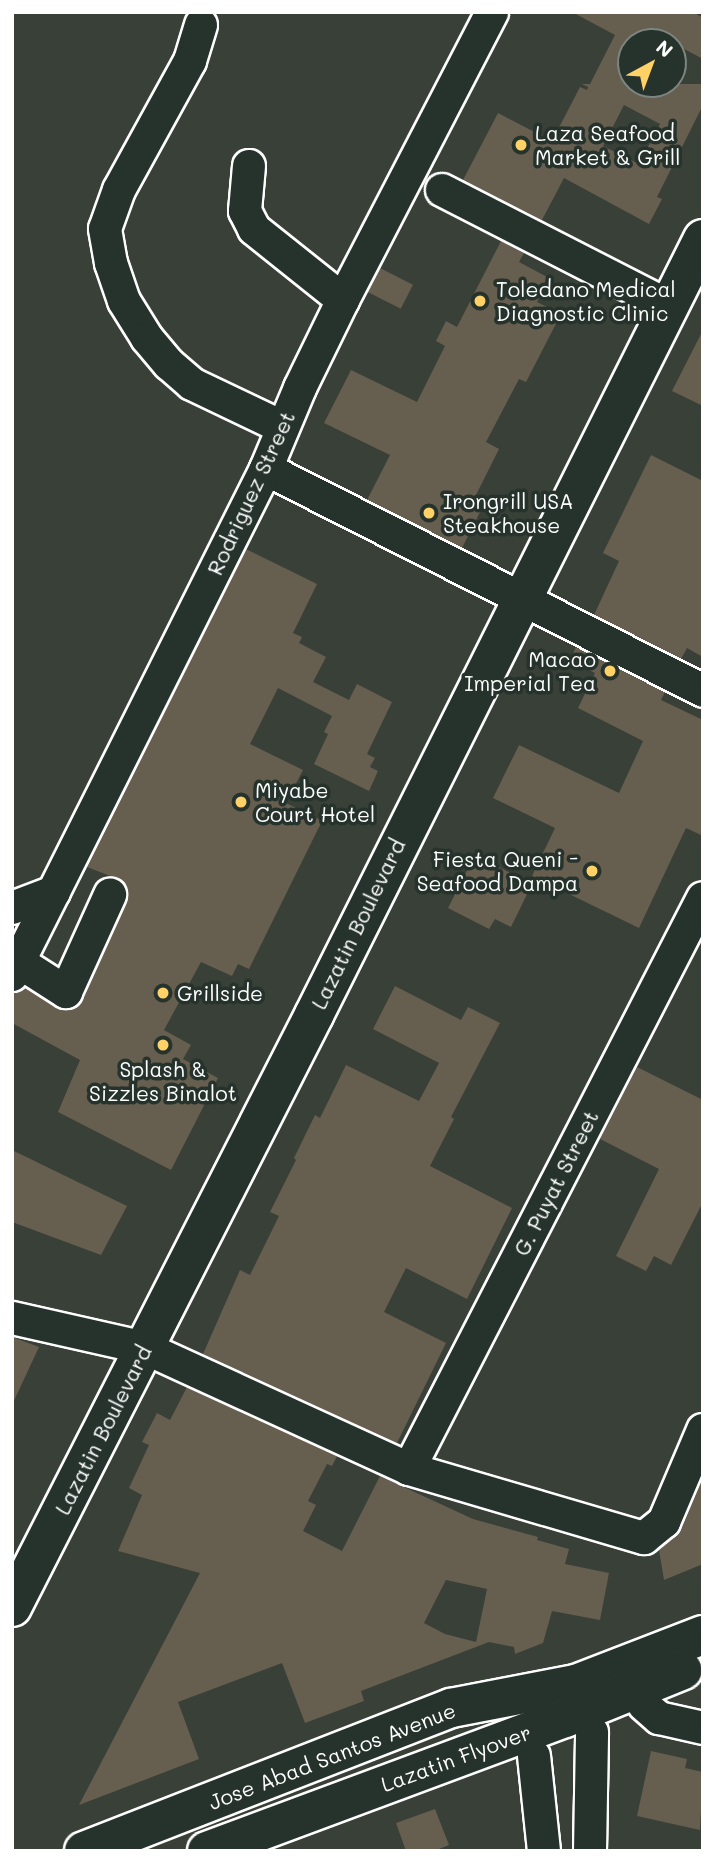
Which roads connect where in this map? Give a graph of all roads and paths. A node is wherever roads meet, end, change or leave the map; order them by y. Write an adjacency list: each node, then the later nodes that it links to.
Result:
1 (492, 12): 6 (street, Rodriguez Street)
2 (201, 25): 8 (street)
3 (249, 166): 6 (street)
4 (442, 190): 7 (street)
5 (703, 239): 7 (main road, Lazatin Boulevard)
6 (343, 300): 8 (street, Rodriguez Street)
7 (669, 306): 10 (main road, Lazatin Boulevard)
8 (282, 426): 9 (street, Rodriguez Street)
9 (266, 469): 10 (street); 12 (street, Rodriguez Street)
10 (520, 600): 11 (street); 18 (main road, Lazatin Boulevard)
11 (703, 691)
12 (54, 892): 15 (street); 16 (street, Rodriguez Street)
13 (110, 895): 16 (street)
14 (703, 898): 20 (street, G. Puyat Street)
15 (12, 908)
16 (15, 969)
17 (12, 1318): 18 (street)
18 (145, 1348): 20 (street); 21 (main road, Lazatin Boulevard)
19 (703, 1430): 20 (street)
20 (410, 1469)
21 (21, 1570): 22 (main road, Lazatin Boulevard)
22 (12, 1607)
23 (703, 1634): 25 (main road, Jose Abad Santos Avenue)
24 (703, 1664): 26 (main road); 29 (main road, Lazatin Flyover)
25 (576, 1684): 29 (main road, Lazatin Flyover); 31 (main road, Jose Abad Santos Avenue)
26 (644, 1705): 27 (street); 28 (main road)
27 (703, 1728)
28 (592, 1732): 30 (main road); 36 (street)
29 (467, 1740): 32 (main road, Lazatin Flyover); 33 (main road, Lazatin Flyover)
30 (534, 1756): 34 (main road); 35 (street)
31 (84, 1851)
32 (145, 1851)
33 (207, 1851)
34 (278, 1851)
35 (544, 1851)
36 (590, 1851)

